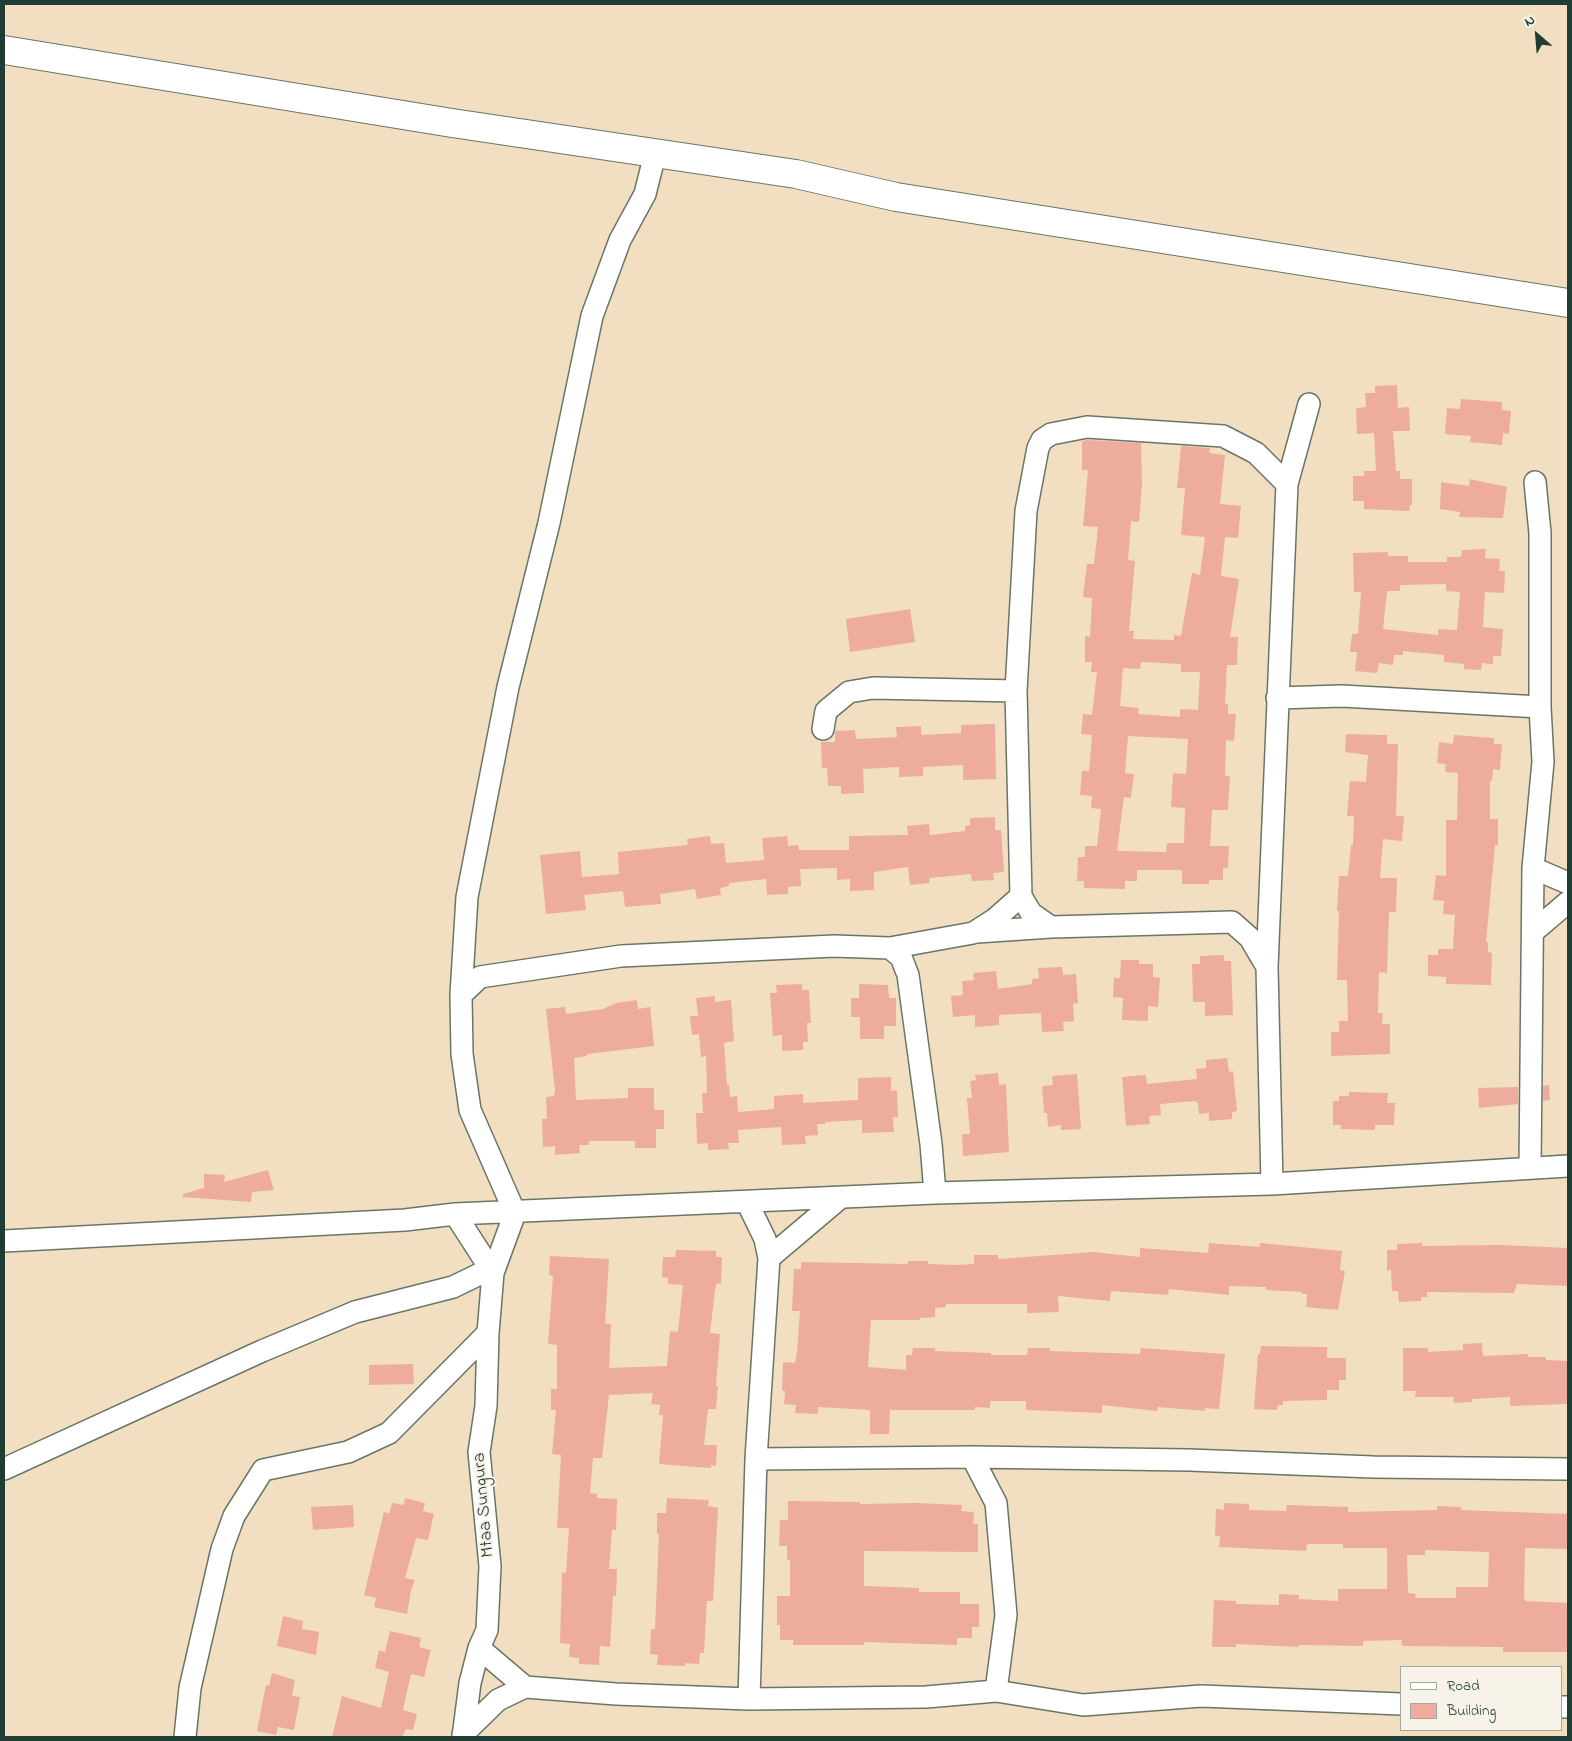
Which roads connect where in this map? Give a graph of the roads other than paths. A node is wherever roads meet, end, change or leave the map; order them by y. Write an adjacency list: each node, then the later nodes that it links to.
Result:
1 (4, 50): 2 (street)
2 (655, 154): 3 (street); 22 (street)
3 (1568, 303)
4 (1309, 404): 6 (street)
5 (1535, 482): 9 (street)
6 (1287, 484): 7 (street); 8 (street)
7 (1016, 691): 10 (street); 13 (street)
8 (1277, 698): 9 (street); 20 (street)
9 (1540, 707): 11 (street)
10 (823, 729)
11 (1533, 868): 12 (street); 16 (street)
12 (1568, 883)
13 (1021, 896): 15 (street); 17 (street)
14 (1568, 902): 16 (street)
15 (1051, 927): 17 (street); 20 (street)
16 (1534, 931): 24 (street)
17 (973, 932): 18 (street)
18 (930, 942): 19 (street); 21 (street)
19 (890, 948): 21 (street); 22 (street)
20 (1267, 967): 25 (street)
21 (908, 974): 26 (street)
22 (461, 995): 29 (street)
23 (1568, 1166): 24 (street)
24 (1530, 1168): 25 (street)
25 (1272, 1184): 26 (street)
26 (935, 1193): 27 (street)
27 (840, 1198): 28 (street); 32 (street)
28 (747, 1202): 29 (street); 32 (street)
29 (514, 1213): 30 (street); 33 (street, Mtaa Sungura)
30 (455, 1214): 31 (street); 33 (street)
31 (4, 1241)
32 (769, 1258): 36 (street)
33 (491, 1271): 34 (street, Mtaa Sungura); 37 (street)
34 (488, 1333): 39 (street, Mtaa Sungura); 45 (street)
35 (972, 1457): 36 (street); 38 (street); 41 (street)
36 (756, 1459): 42 (street)
37 (4, 1469)
38 (1568, 1469)
39 (478, 1648): 40 (street); 44 (street, Mtaa Sungura)
40 (525, 1687): 42 (street); 44 (street)
41 (996, 1691): 42 (street); 43 (street)
42 (749, 1699)
43 (1400, 1704)
44 (463, 1736)
45 (185, 1737)

